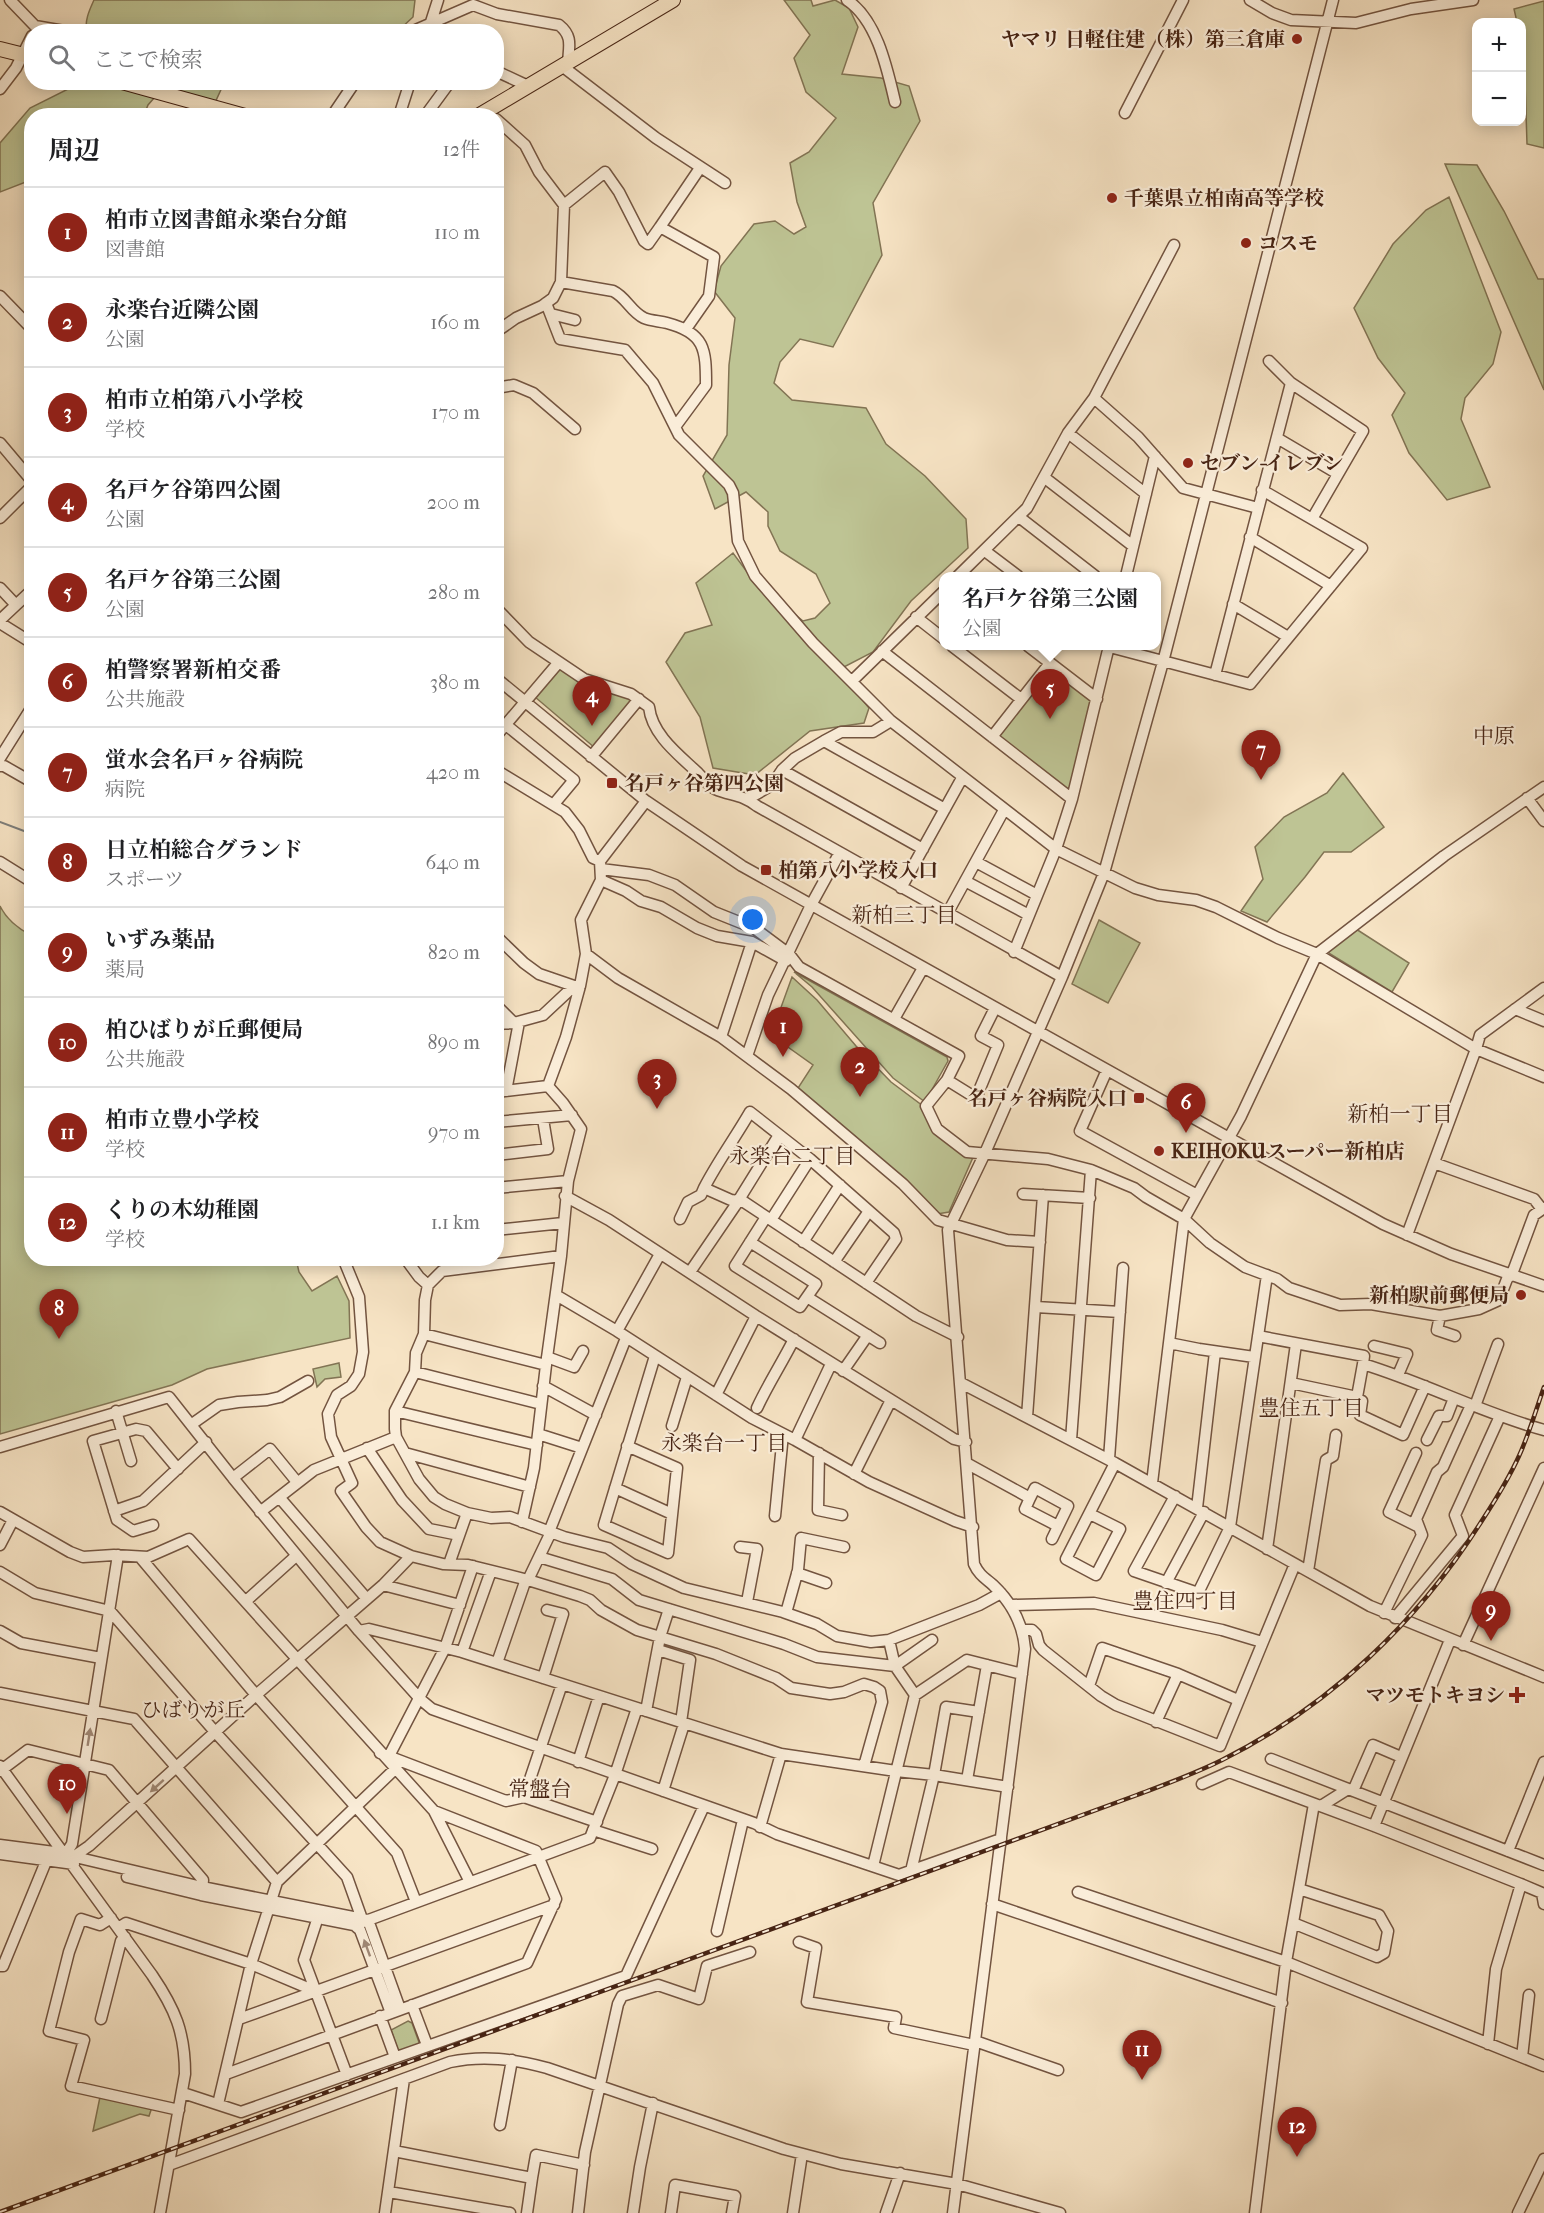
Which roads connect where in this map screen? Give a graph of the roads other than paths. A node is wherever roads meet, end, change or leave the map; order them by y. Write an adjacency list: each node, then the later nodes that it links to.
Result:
1 (10, 0): 12 (street)
2 (438, 0): 13 (street)
3 (674, 0): 18 (main road)
4 (847, 0): 26 (street)
5 (1183, 0): 32 (street)
6 (1251, 0): 11 (street)
7 (1334, 0): 11 (street)
8 (1473, 0): 10 (street)
9 (473, 3): 14 (street); 18 (street)
10 (1435, 3): 11 (street)
11 (1328, 23): 63 (street)
12 (28, 24)
13 (430, 24)
14 (434, 24)
15 (0, 49): 16 (main road)
16 (24, 55)
17 (24, 61): 21 (street)
18 (565, 64): 20 (main road); 34 (street)
19 (504, 75): 20 (street)
20 (528, 86): 31 (main road)
21 (0, 89)
22 (151, 90): 27 (main road)
23 (350, 90): 28 (street)
24 (407, 90): 29 (street)
25 (444, 90): 30 (street)
26 (895, 102)
27 (216, 108)
28 (337, 108)
29 (402, 108)
30 (431, 108)
31 (498, 108)
32 (1125, 113)
33 (504, 128): 36 (street)
34 (700, 168): 35 (street); 37 (street)
35 (725, 183)
36 (564, 205): 37 (street); 39 (street)
37 (660, 227): 46 (street)
38 (1174, 245): 50 (street)
39 (561, 282): 41 (street); 46 (street)
40 (0, 296): 44 (street)
41 (546, 303): 42 (street); 45 (street)
42 (551, 314): 43 (street); 51 (street)
43 (575, 320)
44 (24, 321)
45 (504, 326)
46 (686, 329): 51 (street)
47 (1269, 361): 48 (street)
48 (1291, 383): 54 (street); 58 (street)
49 (504, 387): 52 (street)
50 (1094, 398): 53 (street); 56 (street)
51 (675, 427): 96 (street)
52 (575, 429)
53 (1068, 433): 59 (street); 62 (street)
54 (1277, 438): 58 (street); 60 (street)
55 (0, 443): 57 (street)
56 (1155, 456): 62 (street); 63 (street)
57 (24, 472)
58 (1338, 474): 67 (street)
59 (1045, 478): 66 (street); 69 (street)
60 (1262, 490): 64 (street); 67 (street)
61 (24, 493): 65 (street)
62 (1146, 494): 69 (street)
63 (1206, 494): 64 (street); 93 (street)
64 (1258, 508): 68 (street)
65 (2, 511)
66 (1019, 517): 70 (street); 73 (street)
67 (1312, 519): 75 (street)
68 (1250, 537): 75 (street); 79 (street)
69 (1133, 546): 74 (street)
70 (985, 551): 71 (street); 72 (street)
71 (962, 572)
72 (1013, 572)
73 (1090, 572)
74 (1127, 572)
75 (1331, 586): 85 (street)
76 (0, 588): 80 (street)
77 (939, 596): 82 (street)
78 (24, 599): 80 (street)
79 (1233, 604): 85 (street); 95 (street)
80 (16, 605): 83 (street)
81 (504, 617): 92 (street)
82 (916, 617): 84 (street); 91 (street)
83 (0, 622): 86 (street)
84 (939, 635)
85 (1288, 637): 95 (street)
86 (24, 638)
87 (958, 650): 99 (street)
88 (1034, 650): 94 (street)
89 (1107, 650): 100 (street)
90 (1122, 650): 93 (street)
91 (882, 651): 96 (street); 105 (street)
92 (559, 662): 98 (street); 101 (street)
93 (1163, 662): 95 (street); 129 (street)
94 (1050, 663): 99 (street); 100 (street)
95 (1215, 675)
96 (853, 680): 103 (street)
97 (504, 684): 101 (street)
98 (639, 699): 107 (street); 116 (street)
99 (1021, 699): 105 (street)
100 (1097, 699): 117 (street)
101 (526, 702): 104 (street); 107 (street)
102 (24, 720): 108 (street)
103 (891, 721): 106 (street); 113 (street)
104 (506, 725): 119 (street)
105 (992, 737): 117 (street)
106 (824, 741): 110 (street); 120 (street)
107 (591, 757): 118 (street)
108 (0, 758)
109 (0, 766): 112 (street)
110 (782, 770): 116 (street); 123 (street)
111 (504, 775): 119 (street)
112 (24, 777)
113 (962, 778): 120 (street); 121 (street)
114 (1544, 787): 115 (street)
115 (1527, 798): 122 (street); 141 (street)
116 (748, 799): 125 (street)
117 (1072, 799): 124 (street)
118 (646, 801): 128 (street); 134 (street)
119 (554, 804): 128 (street)
120 (945, 809): 123 (street)
121 (1005, 810): 124 (street); 127 (street)
122 (1544, 821)
123 (922, 849): 132 (street)
124 (1056, 849): 129 (street); 133 (street)
125 (839, 854): 132 (street); 134 (street)
126 (0, 862): 130 (street)
127 (976, 862): 131 (street); 133 (street)
128 (600, 870): 137 (street); 140 (street); 142 (street)
129 (1104, 873): 141 (street); 144 (street)
130 (24, 877)
131 (965, 881): 135 (street); 136 (street)
132 (901, 888): 135 (street)
133 (1037, 895): 136 (street)
134 (811, 905): 142 (street); 143 (street)
135 (947, 914): 139 (street)
136 (1029, 915): 139 (street)
137 (752, 942): 142 (street); 155 (street)
138 (504, 944): 145 (street)
139 (1014, 952): 144 (street)
140 (586, 954): 145 (street); 155 (street)
141 (1317, 954): 156 (street); 168 (street)
142 (787, 958): 150 (street); 157 (street)
143 (923, 968): 147 (street); 150 (street)
144 (1062, 977): 154 (street)
145 (577, 986): 152 (street); 162 (street)
146 (1544, 988): 148 (street)
147 (995, 1008): 154 (street); 161 (street)
148 (1515, 1009): 151 (street); 156 (street)
149 (504, 1012): 152 (street)
150 (894, 1019): 161 (street)
151 (1544, 1021)
152 (516, 1023): 153 (street); 160 (street)
153 (504, 1024)
154 (1037, 1031): 158 (street); 169 (street)
155 (721, 1037): 157 (street)
156 (1476, 1049): 159 (street); 172 (street)
157 (747, 1056): 190 (street)
158 (1107, 1070): 168 (street); 180 (street)
159 (1544, 1077)
160 (504, 1078)
161 (947, 1080): 169 (street)
162 (548, 1086): 163 (street); 164 (street)
163 (504, 1092)
164 (572, 1115): 165 (street); 174 (street)
165 (543, 1119): 166 (street); 170 (street)
166 (504, 1121)
167 (779, 1135): 171 (street); 177 (street); 183 (street)
168 (1228, 1139): 180 (street); 192 (street)
169 (985, 1153): 173 (street); 190 (street)
170 (504, 1154)
171 (810, 1159): 175 (street); 187 (street)
172 (1434, 1163): 184 (street); 192 (street)
173 (1091, 1170): 182 (street); 188 (street)
174 (568, 1181): 176 (street); 181 (street)
175 (840, 1185): 185 (street); 194 (street)
176 (504, 1187)
177 (704, 1188): 183 (street); 186 (street)
178 (1023, 1194): 179 (street)
179 (1043, 1195): 182 (street); 195 (street)
180 (1197, 1195): 188 (street)
181 (565, 1196): 189 (street); 196 (street)
182 (1090, 1198): 213 (street)
183 (738, 1201): 187 (street); 204 (street)
184 (1543, 1208): 205 (street)
185 (869, 1211): 198 (street); 207 (street)
186 (680, 1219)
187 (768, 1219): 193 (street); 194 (street)
188 (1184, 1219): 206 (street); 224 (street)
189 (563, 1223): 191 (street); 197 (street)
190 (950, 1224): 195 (street); 222 (street)
191 (504, 1229)
192 (1407, 1235): 205 (street)
193 (750, 1242): 211 (street); 211 (street)
194 (803, 1242): 198 (street)
195 (1040, 1242): 212 (street)
196 (660, 1254): 204 (street); 218 (street)
197 (561, 1256): 199 (street); 210 (street)
198 (834, 1262): 207 (street)
199 (504, 1263)
200 (346, 1266): 277 (street)
201 (411, 1266): 208 (street)
202 (482, 1266): 208 (street)
203 (1123, 1268): 214 (street)
204 (690, 1272): 215 (street)
205 (1512, 1274): 209 (street); 216 (street)
206 (1267, 1275): 216 (street); 221 (street)
207 (866, 1283): 222 (street)
208 (428, 1285): 217 (street)
209 (1544, 1286)
210 (556, 1295): 218 (street); 233 (street)
211 (807, 1297): 219 (street)
212 (1036, 1307): 213 (street); 256 (street)
213 (1081, 1310): 214 (street); 266 (street)
214 (1120, 1312): 279 (street)
215 (756, 1316): 223 (street); 245 (street)
216 (1440, 1316): 220 (street)
217 (424, 1334): 233 (street); 237 (street)
218 (622, 1334): 231 (street); 254 (street)
219 (868, 1335): 225 (street); 236 (street)
220 (1455, 1335)
221 (1258, 1336): 226 (street); 232 (street)
222 (958, 1337): 241 (street)
223 (794, 1339): 234 (street); 251 (street)
224 (1169, 1342): 230 (street); 286 (street)
225 (880, 1343)
226 (1296, 1344): 235 (street); 242 (street)
227 (1498, 1344): 250 (street)
228 (1374, 1346): 238 (street)
229 (583, 1351): 233 (street)
230 (1215, 1352): 232 (street); 292 (street)
231 (655, 1356): 239 (street); 270 (street)
232 (1254, 1357): 306 (street)
233 (546, 1361): 243 (street)
234 (831, 1364): 236 (street); 265 (street)
235 (1364, 1364): 238 (street); 242 (street)
236 (843, 1371): 247 (street)
237 (415, 1372): 249 (street); 253 (street)
238 (1398, 1375): 244 (street)
239 (687, 1377): 245 (street); 258 (street)
240 (308, 1381): 257 (street)
241 (962, 1383): 256 (street); 269 (street)
242 (1291, 1383): 314 (street)
243 (543, 1386): 249 (street); 254 (street)
244 (1425, 1386): 246 (street); 248 (street)
245 (716, 1395): 261 (street)
246 (1454, 1398): 250 (street); 267 (street)
247 (891, 1400): 269 (street); 283 (street)
248 (1362, 1401)
249 (542, 1404): 264 (street)
250 (1473, 1406): 255 (street); 307 (street)
251 (757, 1408)
252 (116, 1411): 257 (street); 260 (street); 271 (street)
253 (395, 1411): 263 (street); 264 (street)
254 (596, 1415): 273 (street)
255 (1500, 1416): 259 (street); 343 (street)
256 (1027, 1417): 266 (street)
257 (192, 1424): 268 (street)
258 (672, 1426)
259 (1544, 1430)
260 (123, 1432): 278 (street); 282 (street); 293 (street)
261 (783, 1434): 265 (street); 300 (street)
262 (1336, 1435): 324 (street)
263 (396, 1437): 272 (street); 276 (street)
264 (537, 1439): 273 (street); 287 (street)
265 (795, 1440): 274 (street)
266 (1071, 1440): 279 (street)
267 (1427, 1440)
268 (207, 1442): 282 (street); 284 (street)
269 (966, 1442): 280 (street)
270 (627, 1446): 288 (street); 297 (street)
271 (0, 1447)
272 (367, 1448): 277 (street); 309 (street)
273 (582, 1448): 308 (street)
274 (819, 1453): 283 (street); 299 (street)
275 (1416, 1453): 307 (street)
276 (405, 1454): 287 (street); 296 (street)
277 (340, 1459): 285 (street); 317 (street)
278 (131, 1461)
279 (1112, 1461): 286 (street); 298 (street)
280 (968, 1464): 291 (street); 305 (street)
281 (1544, 1468): 352 (street)
282 (178, 1469): 293 (street)
283 (854, 1474): 305 (street)
284 (233, 1478): 285 (street); 295 (street)
285 (297, 1482): 290 (street)
286 (1152, 1483): 289 (street)
287 (530, 1487): 302 (street)
288 (615, 1488): 297 (street); 297 (street)
289 (1175, 1496): 292 (street); 328 (street)
290 (279, 1497): 295 (street); 332 (street)
291 (1030, 1498): 304 (street); 304 (street)
292 (1201, 1510): 306 (street); 328 (street)
293 (114, 1511): 303 (street)
294 (0, 1512): 301 (street)
295 (260, 1512): 316 (street)
296 (467, 1513): 302 (street); 309 (street)
297 (672, 1514)
298 (1090, 1514): 298 (street)
299 (842, 1515)
300 (775, 1516)
301 (13, 1520): 311 (street); 315 (street)
302 (522, 1522): 308 (street)
303 (153, 1525)
304 (1058, 1526): 310 (street)
305 (973, 1527): 331 (street)
306 (1230, 1527): 314 (street); 328 (street)
307 (1419, 1527): 341 (street)
308 (550, 1532): 319 (street); 334 (street)
309 (459, 1535): 320 (street)
310 (1052, 1539)
311 (0, 1545)
312 (844, 1546): 326 (street)
313 (740, 1547): 334 (street)
314 (1267, 1549): 321 (street)
315 (118, 1555): 318 (street); 339 (street)
316 (297, 1556): 333 (street); 342 (street)
317 (411, 1556): 320 (street); 330 (street)
318 (140, 1557): 333 (street); 368 (street)
319 (539, 1557): 327 (street); 337 (street)
320 (449, 1564): 322 (street)
321 (1295, 1564): 324 (street); 351 (street)
322 (473, 1566): 323 (street); 335 (street)
323 (491, 1571): 327 (street); 355 (street)
324 (1308, 1571): 341 (street)
325 (0, 1572): 339 (street)
326 (797, 1573): 329 (street); 340 (street)
327 (527, 1579): 347 (street); 358 (street)
328 (1166, 1582)
329 (826, 1583)
330 (383, 1585): 332 (street); 335 (street)
331 (1001, 1593): 336 (street); 348 (street)
332 (367, 1599): 342 (street)
333 (246, 1600): 357 (street)
334 (747, 1602): 340 (street)
335 (460, 1605): 353 (street)
336 (1012, 1605): 344 (street); 351 (street)
337 (669, 1609): 347 (street); 360 (street)
338 (547, 1610): 364 (street)
339 (111, 1611): 356 (street); 378 (street)
340 (786, 1613): 348 (street)
341 (1384, 1613): 343 (street)
342 (347, 1617): 346 (street); 357 (street)
343 (1395, 1618): 350 (street)
344 (1024, 1630): 361 (street); 366 (street)
345 (0, 1631): 356 (street)
346 (359, 1631): 353 (street); 371 (street)
347 (660, 1637): 354 (street); 387 (street)
348 (889, 1640): 360 (street)
349 (932, 1640): 360 (street)
350 (1450, 1640): 352 (street); 382 (street)
351 (1262, 1642): 372 (street)
352 (1463, 1645): 363 (street)
353 (445, 1648): 355 (street); 371 (street)
354 (658, 1650): 374 (street); 377 (street)
355 (462, 1652): 358 (street)
356 (101, 1658): 373 (street)
357 (297, 1659): 368 (street); 380 (street)
358 (497, 1663): 364 (street)
359 (987, 1665): 361 (street); 369 (street); 375 (street)
360 (895, 1666): 369 (street)
361 (1022, 1674): 396 (street)
362 (1178, 1674): 366 (street); 372 (street); 376 (street)
363 (1544, 1677)
364 (543, 1678): 365 (street)
365 (562, 1684): 370 (street); 379 (street)
366 (1089, 1686): 376 (street)
367 (0, 1693): 373 (street)
368 (256, 1695): 378 (street); 404 (street)
369 (915, 1695): 391 (street)
370 (599, 1696): 374 (street); 384 (street)
371 (420, 1699): 379 (street); 380 (street)
372 (1238, 1700): 376 (street)
373 (93, 1710): 386 (street, one-way to 373); 388 (street)
374 (641, 1710): 377 (street); 392 (street)
375 (979, 1712): 393 (street); 394 (street)
376 (1156, 1722)
377 (682, 1723): 381 (street); 398 (street)
378 (216, 1733): 388 (street); 411 (street)
379 (540, 1748): 384 (street); 399 (street)
380 (385, 1754): 390 (street); 399 (street)
381 (781, 1754): 387 (street); 409 (street)
382 (1401, 1757): 397 (street); 401 (street)
383 (1271, 1759): 397 (street)
384 (578, 1762): 392 (street)
385 (1544, 1762): 414 (street)
386 (84, 1765): 389 (street); 400 (street); 416 (street)
387 (864, 1767): 391 (street)
388 (177, 1768): 400 (street, one-way to 400); 422 (street)
389 (1, 1769): 416 (street)
390 (395, 1769): 404 (street); 405 (street)
391 (896, 1771): 393 (street); 420 (street)
392 (615, 1775): 398 (street); 407 (street)
393 (934, 1775): 394 (street); 421 (street)
394 (968, 1780): 396 (street)
395 (1202, 1784): 402 (street)
396 (1008, 1787): 410 (street)
397 (1350, 1790): 401 (street); 402 (street)
398 (663, 1791): 403 (street)
399 (524, 1797): 407 (street)
400 (137, 1803): 416 (street); 426 (street)
401 (1383, 1803): 408 (street); 414 (street)
402 (1318, 1805): 408 (street); 425 (street)
403 (704, 1806): 406 (street); 455 (street)
404 (356, 1807): 411 (street); 428 (street)
405 (434, 1811): 417 (street); 423 (street)
406 (743, 1820): 409 (street); 437 (street)
407 (595, 1826): 413 (street); 417 (street)
408 (1374, 1826): 424 (street)
409 (760, 1827): 420 (street)
410 (1001, 1839): 421 (street); 429 (street)
411 (317, 1844): 422 (street); 435 (street)
412 (0, 1845): 416 (street)
413 (652, 1849)
414 (1508, 1851): 419 (street)
415 (0, 1854): 418 (street)
416 (70, 1858): 418 (street); 426 (street); 434 (street)
417 (539, 1858): 423 (street); 432 (street)
418 (47, 1859): 443 (street)
419 (1544, 1865)
420 (873, 1866): 421 (street)
421 (911, 1871)
422 (277, 1882): 431 (street)
423 (470, 1882): 428 (street)
424 (1521, 1884): 430 (street); 454 (street)
425 (1299, 1889): 436 (street); 436 (street)
426 (202, 1891): 431 (street)
427 (1078, 1892): 441 (street)
428 (416, 1902): 435 (street)
429 (992, 1904): 447 (street); 453 (street)
430 (1544, 1904)
431 (270, 1905): 433 (street); 442 (street)
432 (554, 1905): 444 (street); 448 (street)
433 (319, 1914): 435 (street); 445 (street)
434 (111, 1918): 438 (street); 468 (street)
435 (361, 1922): 444 (street)
436 (1293, 1923): 441 (street)
437 (717, 1931)
438 (122, 1933): 442 (street); 450 (street); 465 (street)
439 (799, 1942): 453 (street)
440 (750, 1952): 464 (street)
441 (1286, 1962): 447 (street); 454 (street)
442 (251, 1964): 445 (street); 451 (street)
443 (0, 1966)
444 (380, 1968): 445 (street); 449 (street)
445 (315, 1991): 451 (street); 452 (street)
446 (1529, 1995): 457 (street)
447 (1282, 2004): 493 (street)
448 (412, 2005): 449 (street); 455 (street)
449 (390, 2013): 452 (street); 456 (street)
450 (101, 2019)
451 (239, 2019): 461 (street)
452 (331, 2035): 461 (street); 462 (street)
453 (974, 2043): 460 (street); 477 (street)
454 (1488, 2044): 457 (street)
455 (427, 2045): 456 (street)
456 (395, 2056): 462 (street)
457 (1522, 2057): 459 (street)
458 (512, 2060): 463 (street); 464 (street); 469 (street)
459 (1544, 2066)
460 (1058, 2070)
461 (226, 2074): 467 (street)
462 (347, 2075): 467 (street)
463 (404, 2079): 470 (street); 473 (street)
464 (600, 2086): 466 (street); 474 (street)
465 (183, 2093): 467 (street); 468 (street)
466 (653, 2103): 471 (street); 486 (street)
467 (218, 2104)
468 (179, 2110): 473 (street)
469 (500, 2125)
470 (394, 2151): 476 (street); 478 (street)
471 (802, 2154): 475 (street); 489 (street)
472 (1544, 2159): 494 (street)
473 (169, 2165): 480 (street)
474 (584, 2165): 476 (street); 485 (street)
475 (900, 2174): 477 (street); 490 (street)
476 (532, 2178): 484 (street)
477 (957, 2184): 491 (street); 492 (street)
478 (389, 2192): 479 (street); 481 (street)
479 (442, 2201): 482 (street); 483 (street)
480 (160, 2213)
481 (385, 2213)
482 (441, 2213)
483 (510, 2213)
484 (527, 2213)
485 (578, 2213)
486 (633, 2213)
487 (671, 2213): 488 (street)
488 (732, 2213)
489 (794, 2213)
490 (886, 2213)
491 (953, 2213)
492 (1060, 2213)
493 (1255, 2213)
494 (1518, 2213)

